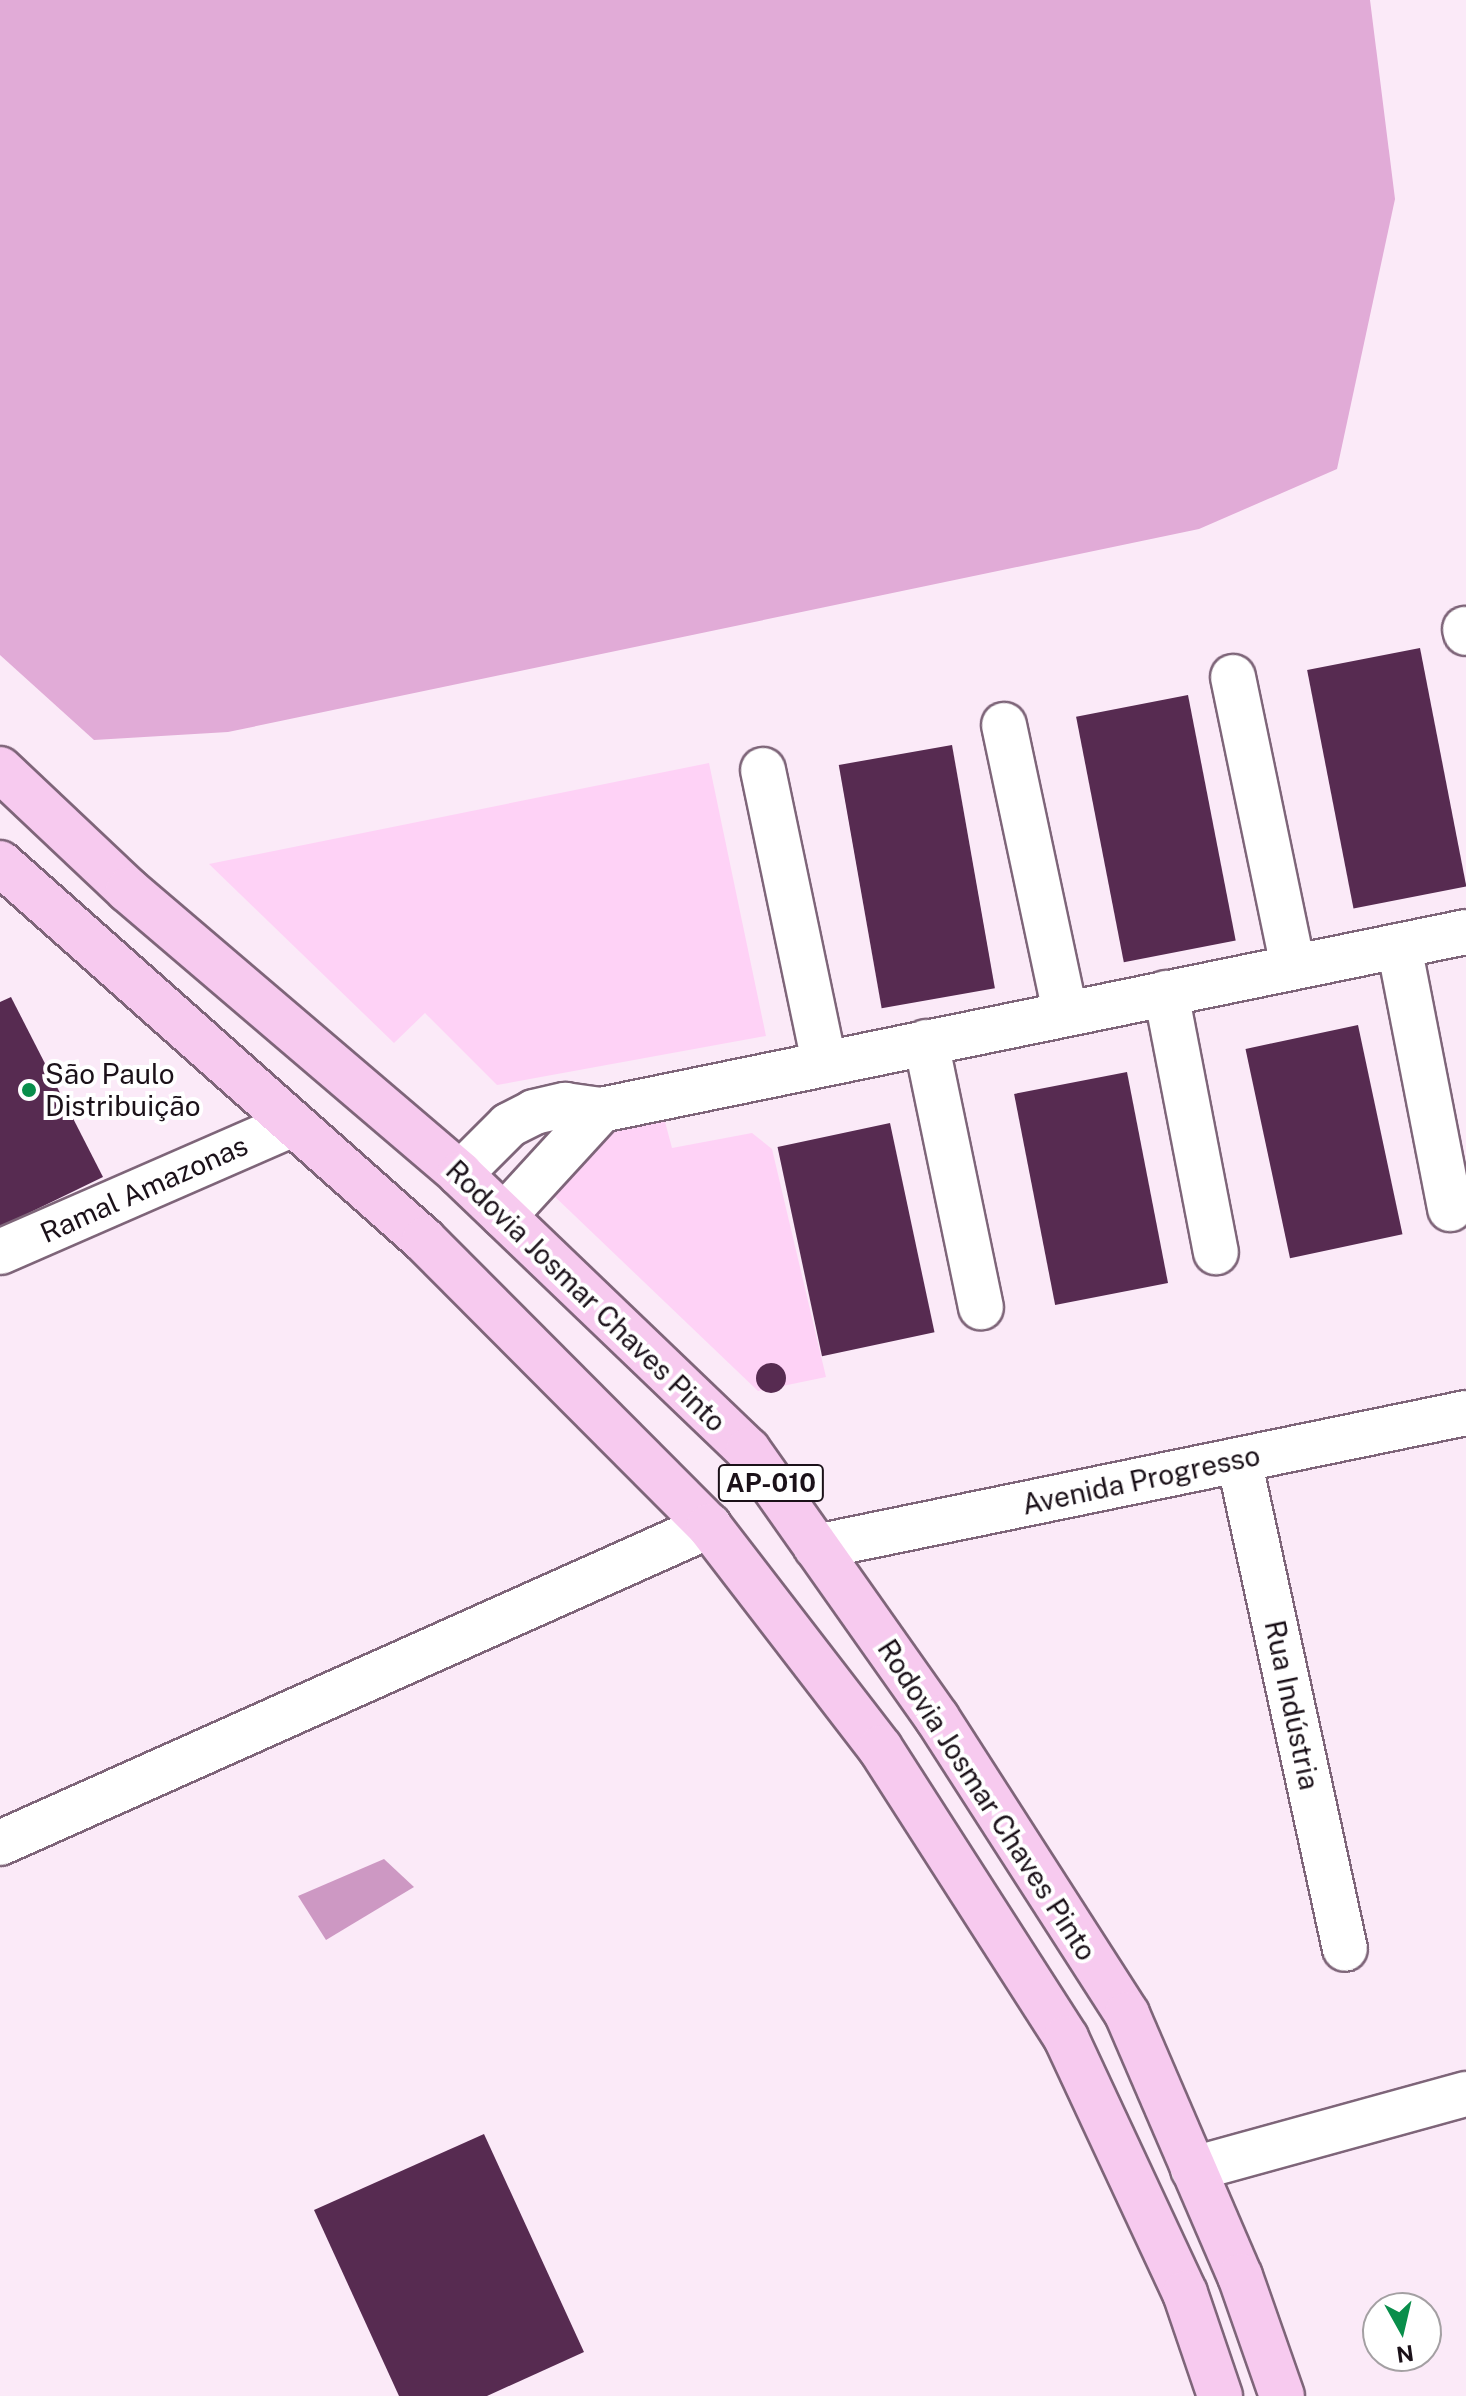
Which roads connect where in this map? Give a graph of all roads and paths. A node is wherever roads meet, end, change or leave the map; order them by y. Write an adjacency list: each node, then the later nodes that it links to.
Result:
1 (1233, 677): 8 (street)
2 (1004, 725): 10 (street)
3 (0, 769): 15 (main road, Rodovia Josmar Chaves Pinto / AP-010)
4 (763, 770): 12 (street)
5 (0, 863): 14 (main road, AP-010)
6 (1466, 932): 7 (street)
7 (1399, 946): 8 (street); 16 (street)
8 (1293, 967): 9 (street)
9 (1166, 993): 10 (street); 19 (street)
10 (1065, 1013): 11 (street)
11 (926, 1042): 12 (street); 20 (street)
12 (824, 1063): 13 (street)
13 (601, 1110): 15 (street); 17 (street)
14 (288, 1126): 18 (street, Ramal Amazonas); 23 (main road, AP-010)
15 (460, 1174): 17 (main road, Rodovia Josmar Chaves Pinto / AP-010)
16 (1450, 1209)
17 (504, 1216): 24 (main road, Rodovia Josmar Chaves Pinto / AP-010)
18 (0, 1252)
19 (1216, 1252)
20 (981, 1307)
21 (1466, 1413): 22 (street, Avenida Progresso)
22 (1239, 1460): 24 (street, Avenida Progresso); 26 (street, Rua Indústria)
23 (709, 1526): 25 (street); 29 (main road, AP-010)
24 (816, 1547): 28 (main road, Rodovia Josmar Chaves Pinto / AP-010)
25 (0, 1843)
26 (1345, 1949)
27 (1466, 2094): 28 (street)
28 (1193, 2169): 30 (main road, Rodovia Josmar Chaves Pinto / AP-010)
29 (1220, 2396)
30 (1282, 2396)

